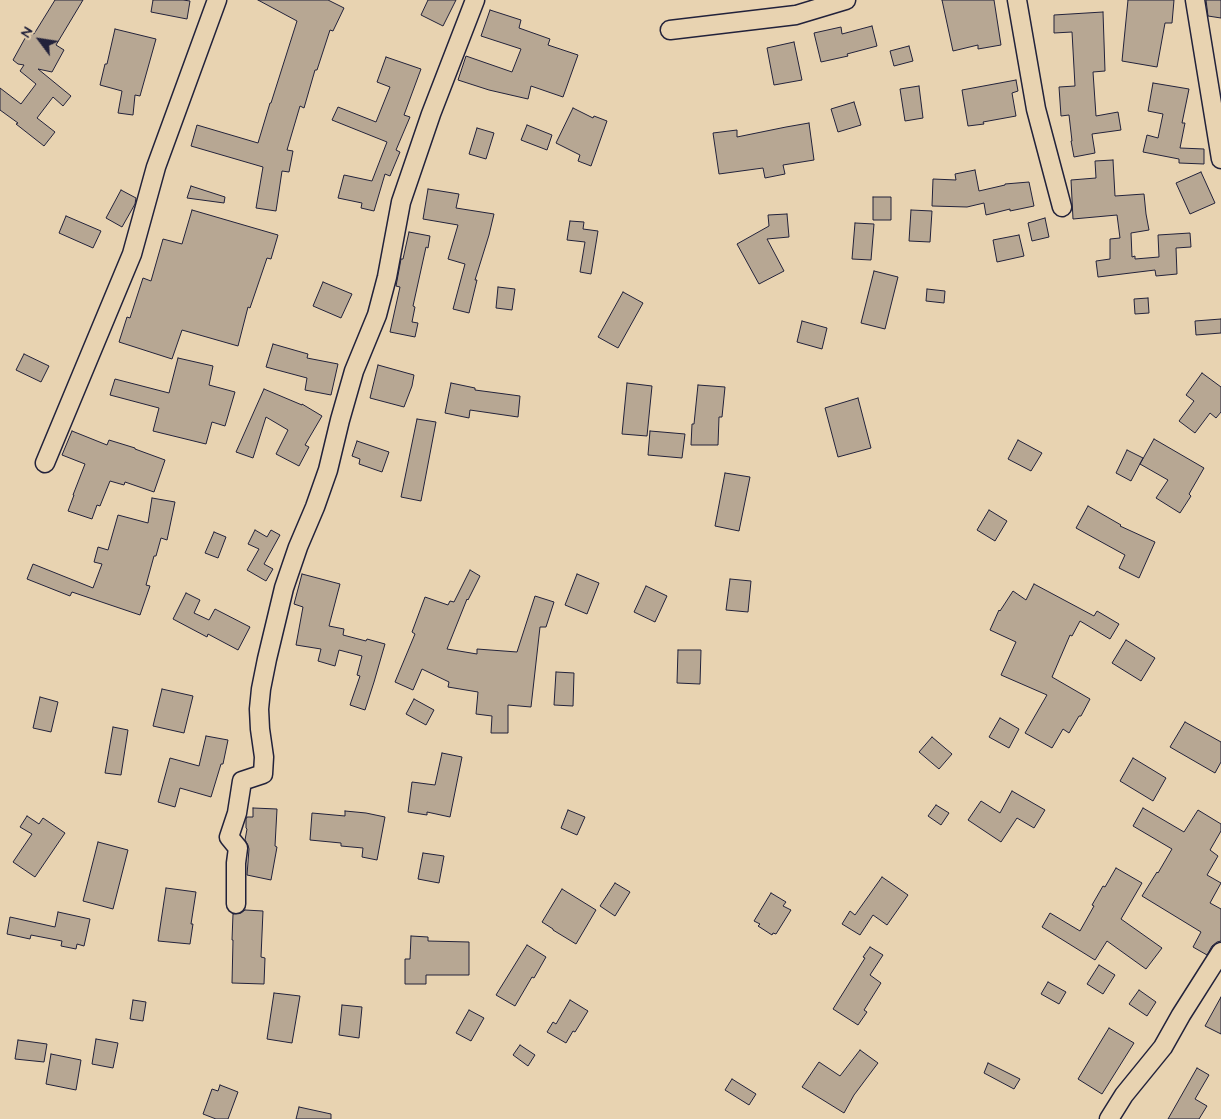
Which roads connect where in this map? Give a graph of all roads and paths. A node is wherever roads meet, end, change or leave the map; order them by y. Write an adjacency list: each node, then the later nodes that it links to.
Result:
1 (217, 0): 9 (street)
2 (475, 0): 10 (street)
3 (846, 0): 6 (street)
4 (1017, 0): 8 (street)
5 (1195, 0): 7 (street)
6 (670, 30)
7 (1221, 159)
8 (1062, 207)
9 (45, 463)
10 (236, 904)
11 (1221, 952): 12 (street)
12 (1109, 1119)

